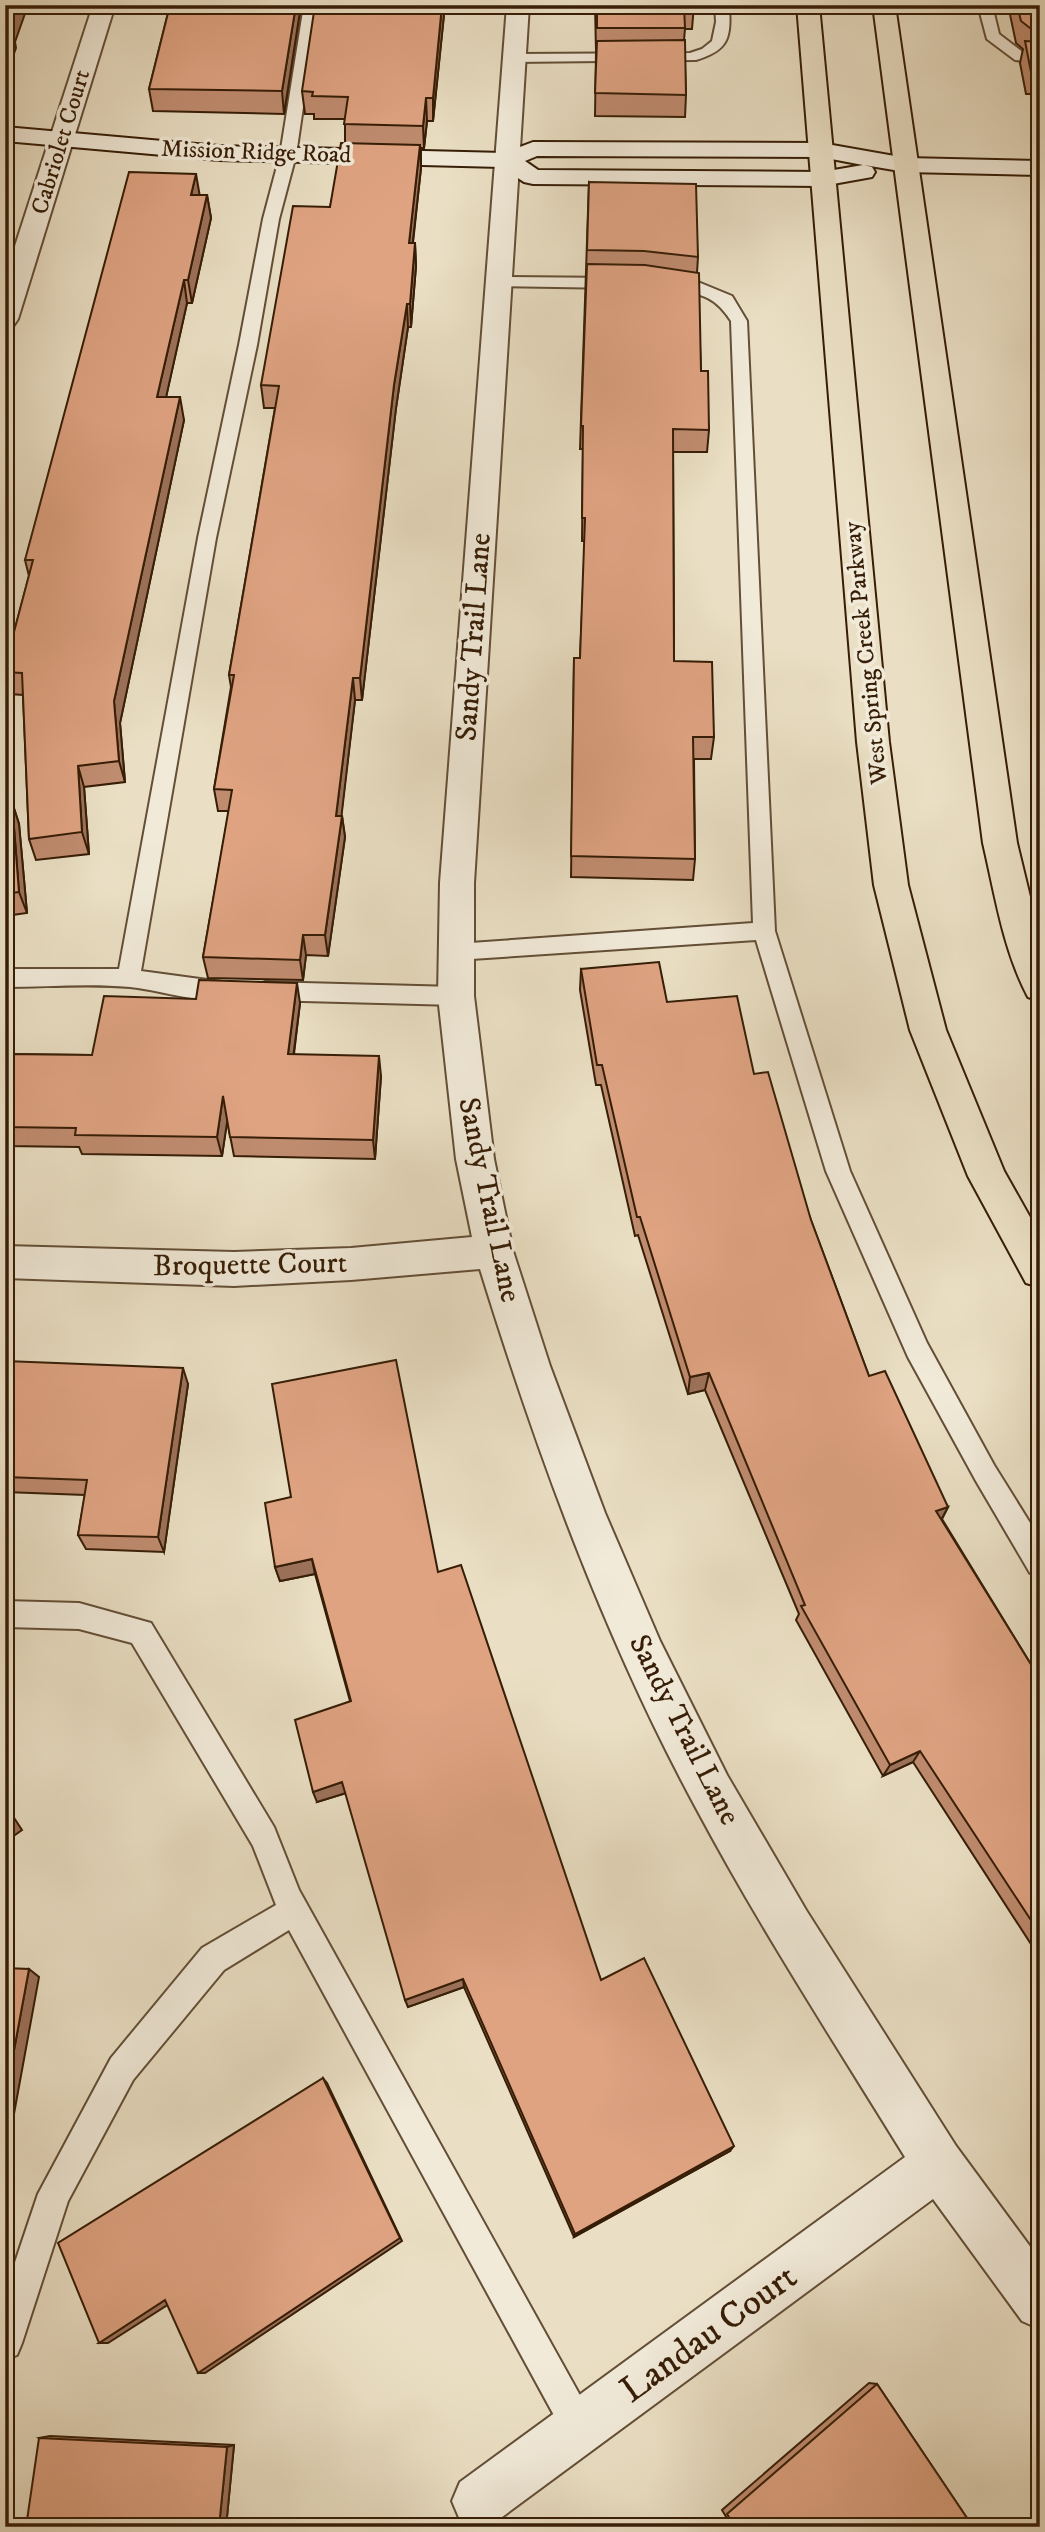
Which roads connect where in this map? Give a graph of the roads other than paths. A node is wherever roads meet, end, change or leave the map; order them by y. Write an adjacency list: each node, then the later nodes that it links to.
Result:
1 (104, 5): 11 (street, Cabriolet Court)
2 (311, 5): 12 (lane)
3 (518, 5): 8 (street, Sandy Trail Lane)
4 (722, 5): 8 (lane)
5 (808, 5): 14 (main road, West Spring Creek Parkway)
6 (884, 5): 15 (main road)
7 (985, 5): 9 (lane)
8 (514, 58): 13 (street, Sandy Trail Lane)
9 (1040, 59)
10 (5, 134): 11 (street, Mission Ridge Road)
11 (62, 139): 12 (street, Mission Ridge Road); 18 (street, Cabriolet Court)
12 (288, 155): 13 (street, Mission Ridge Road); 22 (lane)
13 (507, 160): 14 (street, Mission Ridge Road); 17 (street, Sandy Trail Lane)
14 (821, 165): 15 (street, Mission Ridge Road); 27 (main road, West Spring Creek Parkway)
15 (906, 165): 16 (street, Mission Ridge Road); 23 (main road)
16 (1040, 167)
17 (498, 282): 19 (lane); 20 (street, Sandy Trail Lane)
18 (5, 319)
19 (764, 931): 20 (lane); 28 (lane)
20 (456, 952): 24 (street, Sandy Trail Lane)
21 (5, 978): 22 (lane)
22 (129, 978): 24 (lane)
23 (1040, 987)
24 (456, 996): 25 (street, Sandy Trail Lane)
25 (494, 1251): 26 (street, Broquette Court); 31 (street, Sandy Trail Lane)
26 (5, 1262)
27 (1040, 1272)
28 (1040, 1564)
29 (5, 1614): 30 (lane)
30 (295, 1910): 33 (lane); 34 (lane)
31 (938, 2164): 32 (street, Sandy Trail Lane); 34 (street, Landau Court)
32 (1040, 2303)
33 (5, 2343)
34 (580, 2429): 35 (street, Landau Court)
35 (479, 2501)

